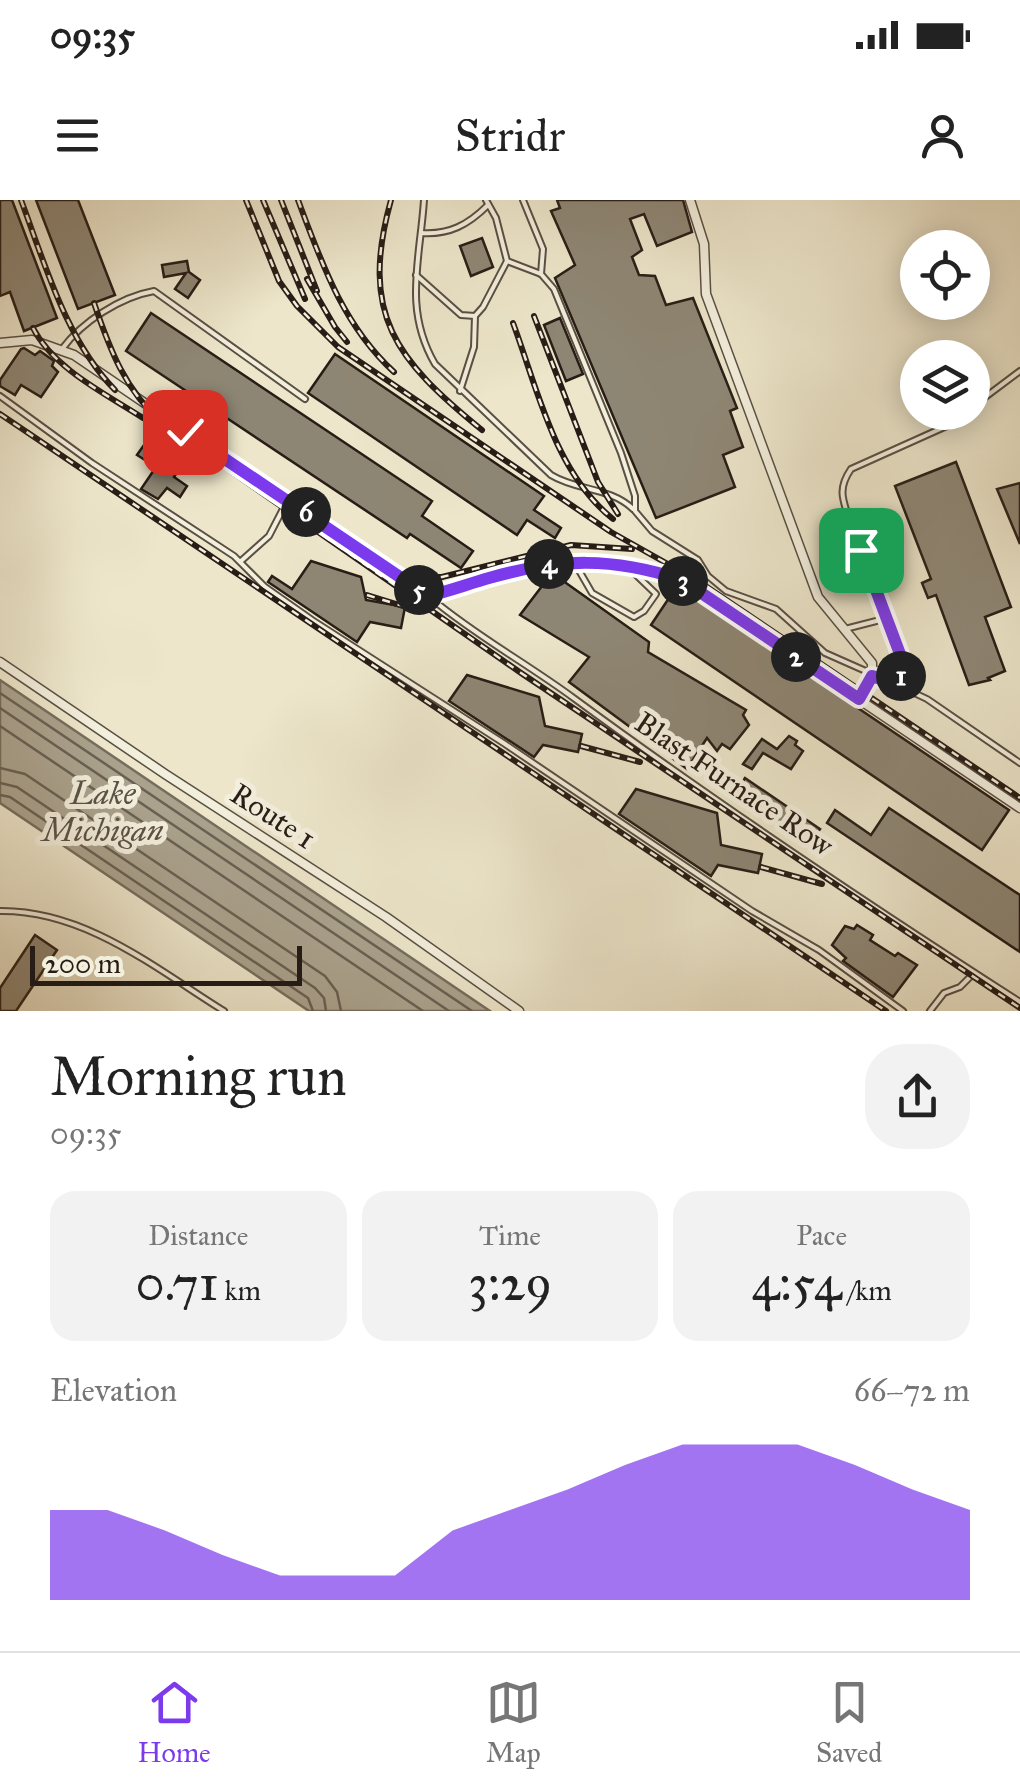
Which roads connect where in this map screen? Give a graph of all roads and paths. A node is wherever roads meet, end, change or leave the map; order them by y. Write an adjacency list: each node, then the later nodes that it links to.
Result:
1 (424, 200): 5 (lane)
2 (523, 200): 7 (lane)
3 (690, 200): 25 (street)
4 (487, 202): 5 (lane); 6 (lane)
5 (421, 233): 8 (lane)
6 (507, 261): 7 (lane); 9 (lane)
7 (542, 274): 19 (lane)
8 (416, 275): 9 (lane); 13 (lane)
9 (475, 316): 13 (lane)
10 (0, 344): 11 (street)
11 (62, 350): 16 (lane); 18 (street)
12 (1020, 371): 14 (lane)
13 (460, 391): 19 (lane)
14 (990, 394)
15 (0, 396): 21 (lane)
16 (304, 398)
17 (939, 430): 24 (lane)
18 (288, 500): 21 (lane); 23 (street)
19 (634, 511): 27 (lane)
20 (575, 561): 22 (street); 22 (lane); 23 (street)
21 (241, 562): 37 (lane)
22 (626, 566): 29 (street)
23 (428, 596): 33 (lane, Blast Furnace Row)
24 (888, 618): 25 (lane); 28 (lane)
25 (845, 629): 27 (street)
26 (0, 662): 36 (street, Route 1)
27 (872, 676): 28 (lane); 29 (street)
28 (895, 684): 30 (lane)
29 (859, 699): 31 (street)
30 (1020, 763)
31 (1020, 808)
32 (0, 910): 35 (lane)
33 (974, 973): 34 (lane, Blast Furnace Row); 38 (lane)
34 (1020, 1002)
35 (224, 1011)
36 (519, 1011)
37 (904, 1011)
38 (930, 1011)

